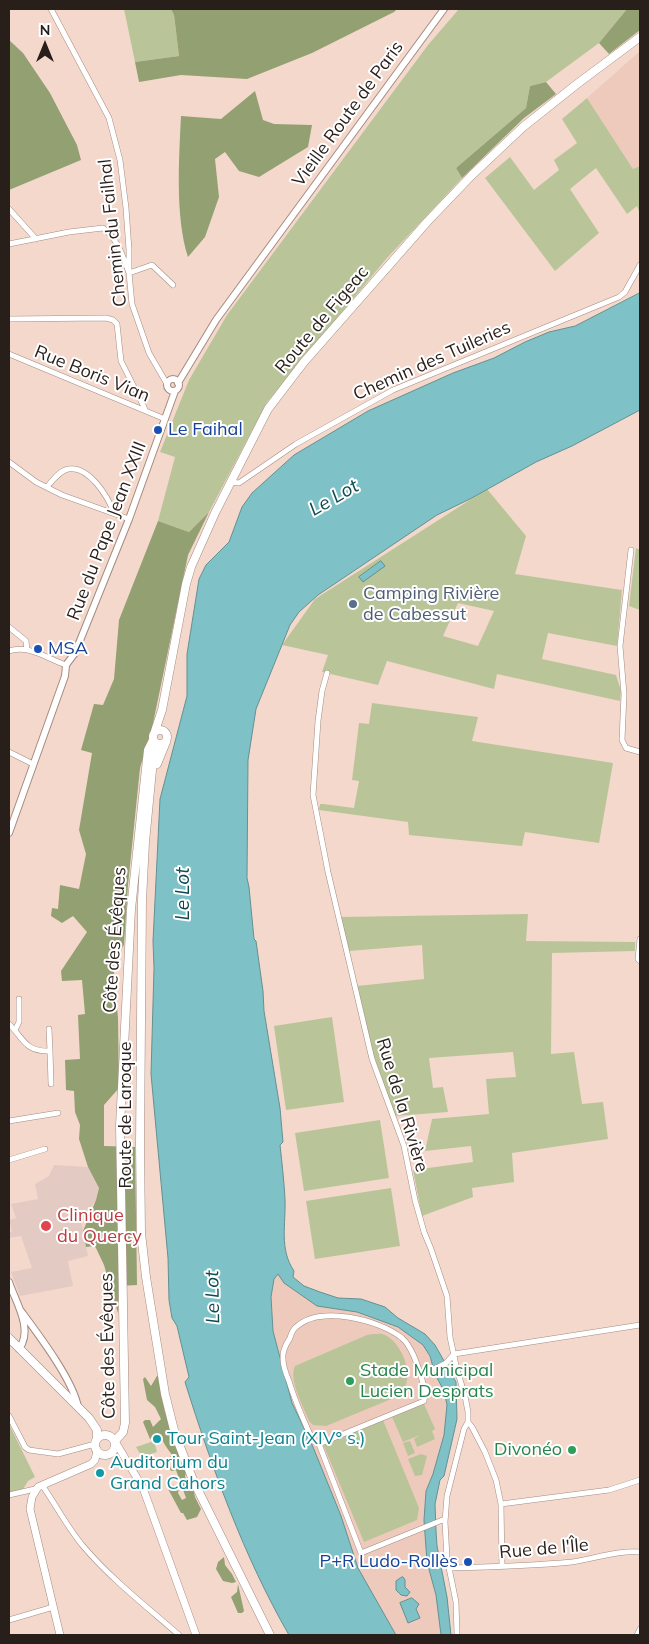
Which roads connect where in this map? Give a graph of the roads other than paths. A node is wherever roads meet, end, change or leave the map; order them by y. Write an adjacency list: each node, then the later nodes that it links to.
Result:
1 (51, 9): 9 (street, Chemin du Failhal)
2 (444, 9): 5 (street, Vieille Route de Paris)
3 (640, 37): 17 (main road, Route de Figeac)
4 (9, 208): 6 (street)
5 (276, 237): 13 (street, Rue du Pape Jean XXIII)
6 (36, 239): 7 (street); 9 (street)
7 (9, 244)
8 (640, 265): 17 (street, Chemin des Tuileries)
9 (129, 273): 10 (street); 13 (street, Chemin du Failhal)
10 (173, 285)
11 (9, 320): 14 (street)
12 (9, 354): 14 (street, Rue Boris Vian)
13 (172, 385): 15 (street, Rue du Pape Jean XXIII)
14 (144, 410): 15 (street, Rue Boris Vian)
15 (165, 419): 20 (street, Rue du Pape Jean XXIII)
16 (9, 462): 18 (street)
17 (231, 482): 27 (main road, Route de Figeac)
18 (47, 487): 19 (street); 19 (street)
19 (114, 514): 20 (street)
20 (129, 519): 25 (street, Rue du Pape Jean XXIII)
21 (631, 550): 33 (street)
22 (9, 627): 23 (street)
23 (27, 650): 24 (street); 25 (street)
24 (9, 651)
25 (66, 665): 34 (street, Rue du Pape Jean XXIII)
26 (327, 673): 56 (street, Rue de la Rivière)
27 (162, 710): 28 (main road, Route de Figeac); 29 (main road, Route de Figeac)
28 (155, 731): 29 (main road); 30 (main road)
29 (164, 731): 31 (main road)
30 (155, 742): 31 (main road); 35 (main road, Route de Laroque); 63 (main road, Côte des Évêques)
31 (166, 742): 35 (main road, Route de Laroque)
32 (9, 752): 34 (street)
33 (640, 752)
34 (33, 764): 36 (street, Rue du Pape Jean XXIII)
35 (150, 798): 80 (main road, Route de Laroque)
36 (9, 833)
37 (640, 939): 38 (street)
38 (640, 961)
39 (19, 999): 42 (street)
40 (9, 1025): 42 (street)
41 (49, 1029): 43 (street)
42 (15, 1030): 43 (street)
43 (50, 1051): 44 (street)
44 (51, 1084)
45 (58, 1113): 46 (street)
46 (9, 1121)
47 (45, 1150): 48 (street)
48 (9, 1160)
49 (9, 1282): 50 (street)
50 (21, 1311): 52 (street); 53 (street)
51 (640, 1325): 56 (street)
52 (33, 1328): 53 (street); 58 (street)
53 (24, 1331): 55 (street)
54 (9, 1338): 55 (main road)
55 (20, 1349): 58 (main road)
56 (454, 1354): 57 (street); 61 (street, Rue de la Rivière)
57 (421, 1376): 64 (street); 64 (street)
58 (78, 1407): 60 (main road)
59 (9, 1416): 65 (street)
60 (89, 1418): 62 (main road); 65 (main road)
61 (468, 1422): 69 (street, Rue de la Rivière); 70 (street)
62 (108, 1435): 63 (main road); 65 (main road)
63 (115, 1442): 65 (main road); 79 (main road)
64 (319, 1444): 70 (street)
65 (97, 1445): 67 (main road)
66 (640, 1480): 69 (street)
67 (39, 1487): 68 (street); 74 (main road); 78 (street)
68 (9, 1495)
69 (501, 1504): 72 (street, Rue de la Rivière)
70 (442, 1520): 73 (street)
71 (640, 1552): 72 (street, Rue de l'Île)
72 (502, 1567): 73 (street, Rue de l'Île)
73 (448, 1568): 81 (street)
74 (53, 1605): 75 (street); 77 (main road)
75 (9, 1620)
76 (640, 1629): 82 (street)
77 (60, 1635)
78 (179, 1635)
79 (196, 1635)
80 (270, 1635)
81 (457, 1635)
82 (637, 1635)

